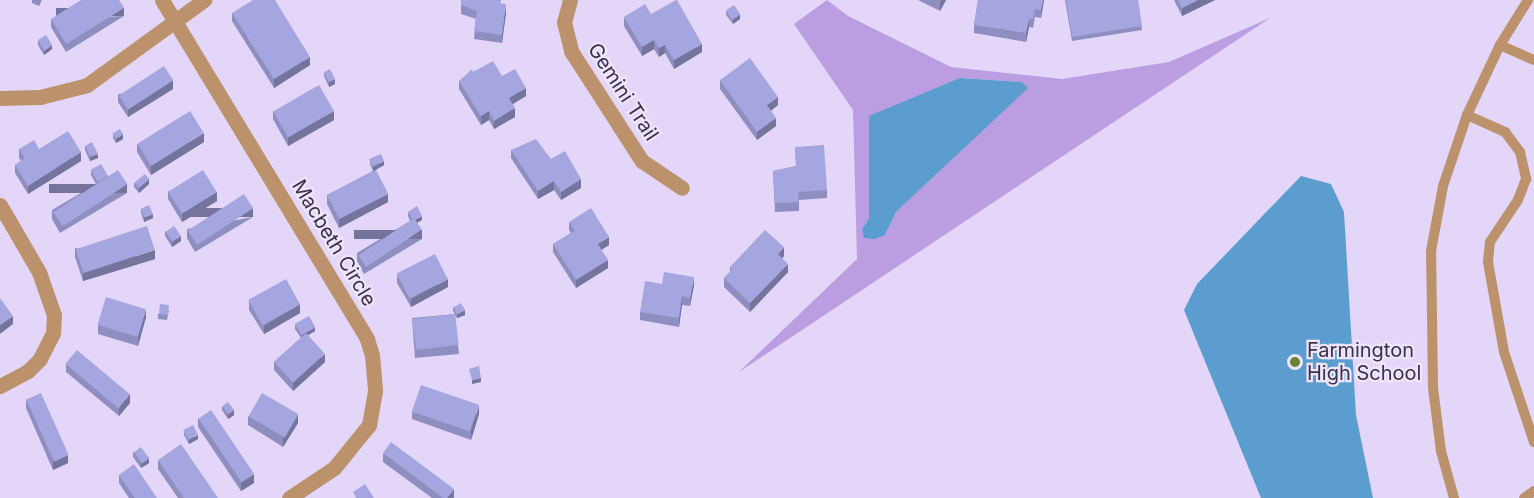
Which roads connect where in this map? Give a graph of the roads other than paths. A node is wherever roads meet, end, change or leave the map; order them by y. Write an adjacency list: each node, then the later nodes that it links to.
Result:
1 (162, 0): 5 (street, Macbeth Circle)
2 (204, 0): 5 (street)
3 (570, 0): 10 (street, Gemini Trail)
4 (1528, 0): 6 (lane)
5 (175, 22): 8 (street); 15 (street, Macbeth Circle)
6 (1500, 45): 7 (lane); 9 (lane)
7 (1534, 60)
8 (0, 98)
9 (1467, 115): 13 (lane); 16 (lane)
10 (682, 188)
11 (0, 205): 12 (street)
12 (0, 386)
13 (1534, 442)
14 (1534, 491): 17 (lane)
15 (289, 498)
16 (1454, 498)
17 (1524, 498)

